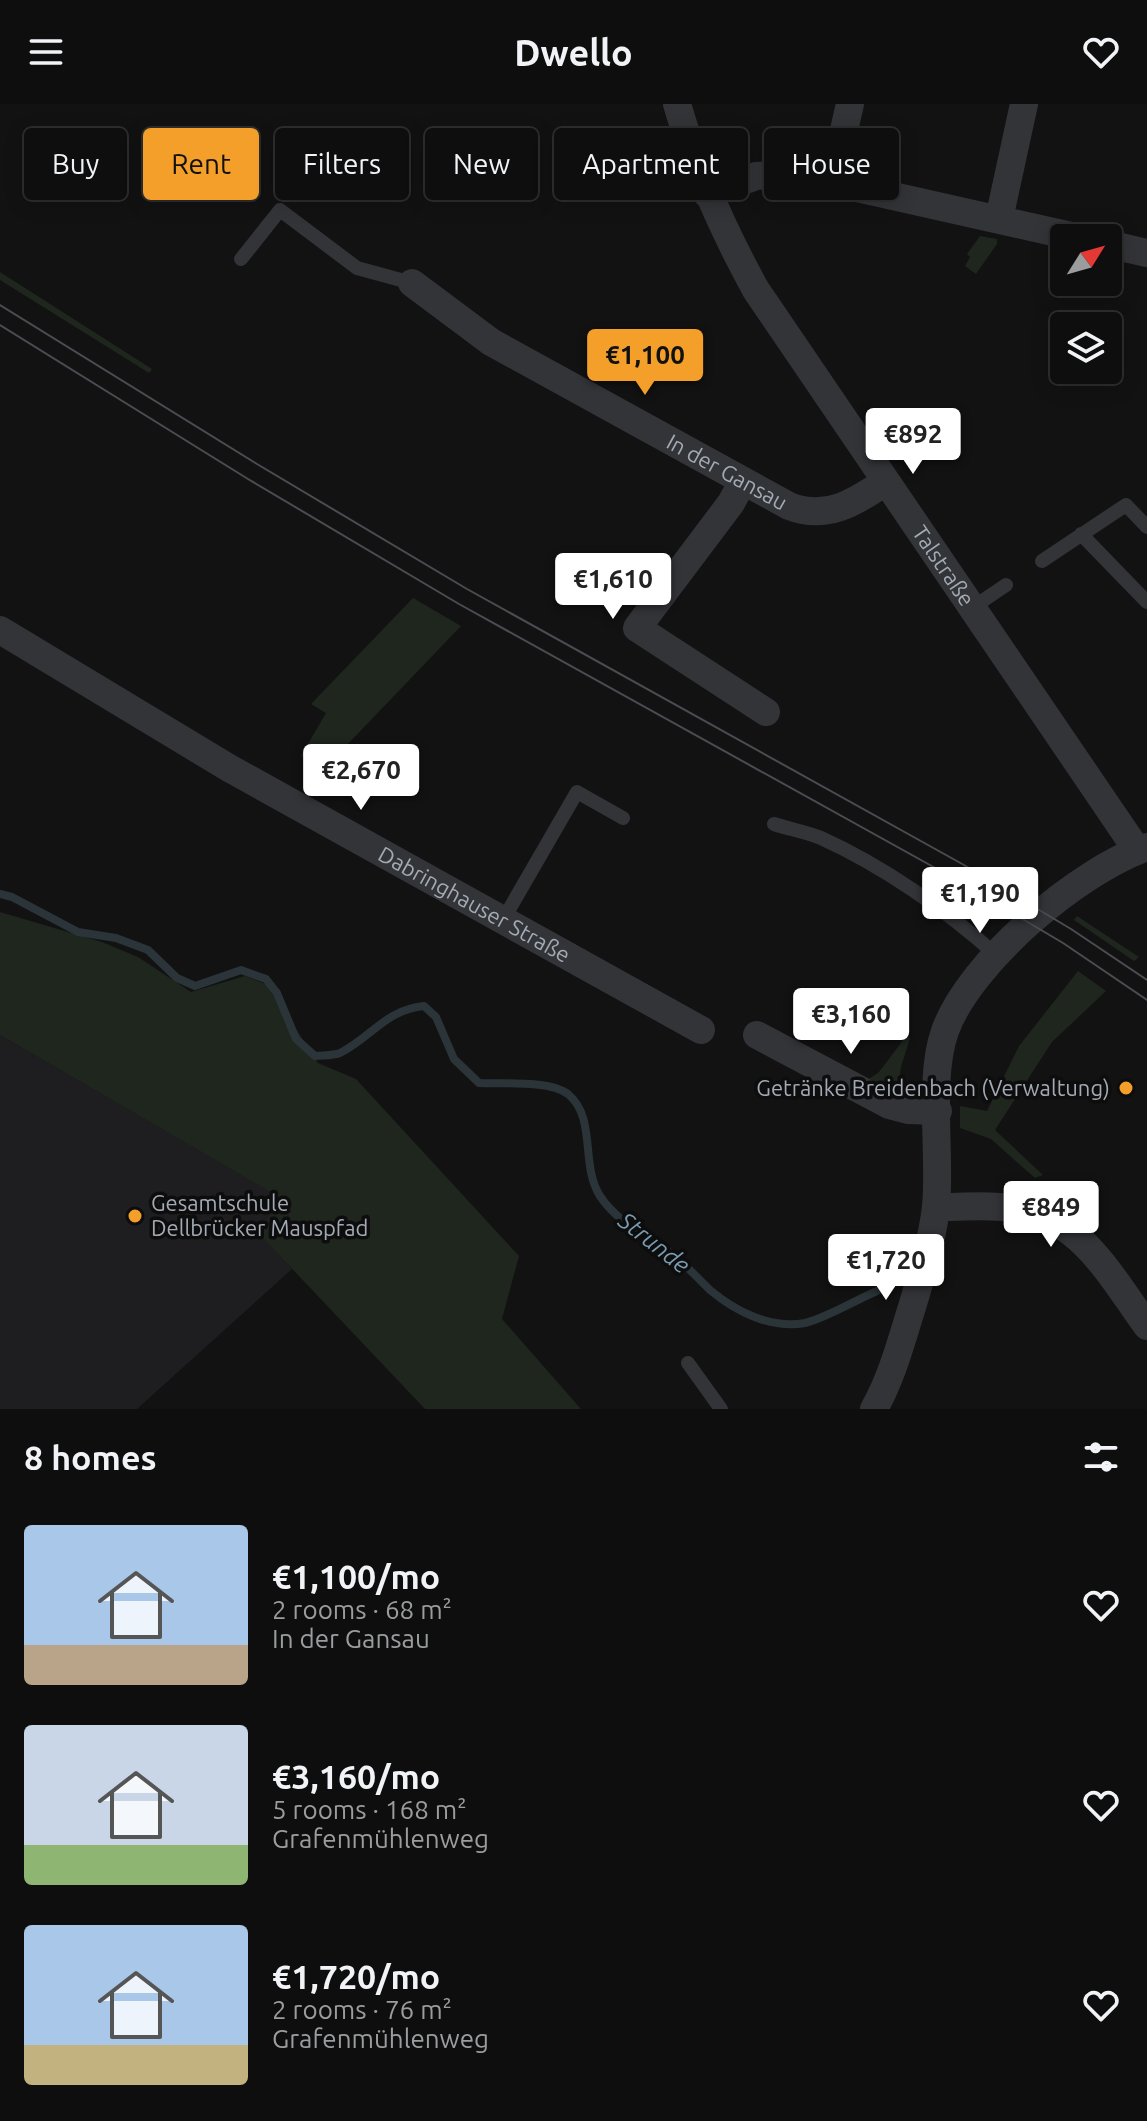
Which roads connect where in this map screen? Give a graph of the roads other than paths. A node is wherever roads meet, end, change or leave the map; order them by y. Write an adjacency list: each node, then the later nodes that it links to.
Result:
1 (677, 104): 4 (street, Talstraße)
2 (850, 104): 5 (street)
3 (1024, 104): 8 (street)
4 (684, 128)
5 (844, 128)
6 (899, 197): 8 (street)
7 (710, 200): 15 (street, Talstraße)
8 (999, 219): 9 (street)
9 (1050, 231)
10 (1122, 247): 11 (street)
11 (1147, 253)
12 (241, 259): 13 (lane)
13 (412, 283): 14 (street, In der Gansau)
14 (743, 481): 15 (street, In der Gansau); 23 (street)
15 (885, 482): 21 (street, Talstraße)
16 (1147, 527): 17 (lane)
17 (1081, 534): 18 (lane); 20 (lane)
18 (1042, 561)
19 (1006, 585): 21 (lane)
20 (1143, 606)
21 (972, 608): 26 (street, Talstraße)
22 (0, 630): 27 (street, Dabringhauser Straße)
23 (766, 712)
24 (623, 818): 27 (lane)
25 (774, 824): 28 (lane)
26 (1142, 849): 28 (street)
27 (503, 920): 29 (street, Dabringhauser Straße)
28 (996, 955): 31 (street)
29 (701, 1030)
30 (757, 1035): 31 (street)
31 (938, 1111): 32 (street)
32 (936, 1207): 33 (street); 36 (street)
33 (1147, 1326)
34 (688, 1363): 35 (lane)
35 (721, 1409)
36 (874, 1409)

